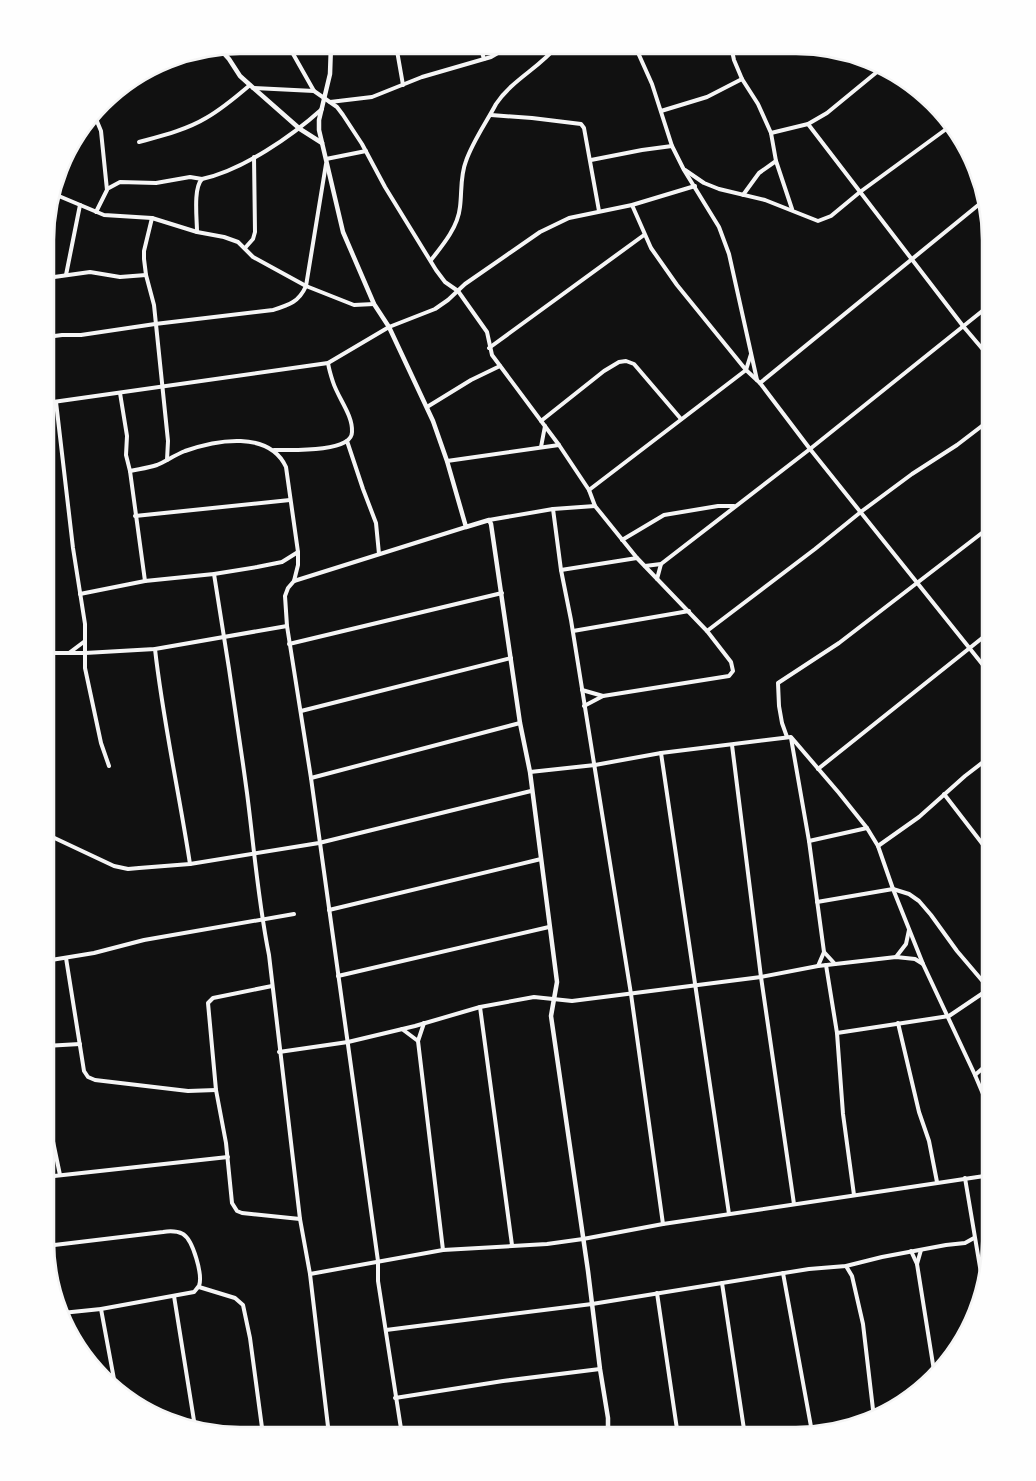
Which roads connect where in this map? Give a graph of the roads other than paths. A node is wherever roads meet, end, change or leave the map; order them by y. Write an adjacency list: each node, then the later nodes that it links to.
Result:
1 (225, 54): 13 (street)
2 (293, 54): 15 (street)
3 (331, 54): 16 (street)
4 (397, 54): 14 (street)
5 (482, 54): 10 (street)
6 (494, 54): 10 (street)
7 (549, 54): 20 (street)
8 (639, 54): 19 (street)
9 (733, 54): 12 (street)
10 (484, 59): 14 (street)
11 (878, 72): 22 (street)
12 (742, 78): 19 (street); 25 (street)
13 (252, 86): 15 (street); 23 (street); 26 (street)
14 (403, 86): 17 (street)
15 (314, 91): 16 (street)
16 (324, 99): 17 (street); 18 (street)
17 (330, 102): 29 (street)
18 (322, 109): 23 (street); 27 (street)
19 (661, 111): 28 (street)
20 (490, 115): 32 (street); 52 (street)
21 (97, 121): 38 (street)
22 (808, 124): 25 (street); 39 (street)
23 (300, 129): 27 (street); 30 (street)
24 (946, 129): 39 (street)
25 (771, 133): 33 (street)
26 (139, 142)
27 (322, 143): 31 (street)
28 (672, 146): 32 (street); 34 (street)
29 (366, 151): 31 (street); 52 (street)
30 (254, 157): 35 (street); 51 (street)
31 (326, 160): 57 (street); 59 (street)
32 (591, 160): 46 (street)
33 (776, 161): 41 (street); 45 (street)
34 (684, 170): 36 (street); 37 (street)
35 (202, 179): 38 (street); 49 (street)
36 (704, 182): 37 (street); 41 (street)
37 (696, 188): 44 (street); 67 (street)
38 (106, 190): 47 (street)
39 (860, 192): 45 (street); 53 (street)
40 (59, 196): 43 (street)
41 (744, 196): 45 (street)
42 (979, 204): 53 (street)
43 (80, 205): 47 (street); 54 (street)
44 (632, 205): 46 (street); 50 (street)
45 (792, 209)
46 (599, 211): 58 (street)
47 (96, 212): 48 (street)
48 (152, 218): 49 (street); 55 (street)
49 (196, 232): 51 (street)
50 (644, 235): 65 (street); 70 (street)
51 (245, 248): 57 (street)
52 (431, 260): 58 (street)
53 (912, 260): 62 (street); 71 (street)
54 (66, 275): 55 (street); 56 (street)
55 (146, 275): 61 (street)
56 (54, 277)
57 (306, 286): 59 (street); 61 (street)
58 (458, 291): 63 (street); 65 (street)
59 (374, 304): 63 (street)
60 (982, 311): 62 (street)
61 (155, 324): 64 (street); 72 (street)
62 (963, 326): 66 (street); 83 (street)
63 (389, 327): 68 (street); 75 (street)
64 (54, 336)
65 (489, 348): 69 (street)
66 (982, 349)
67 (751, 354): 70 (street); 71 (street)
68 (328, 363): 72 (street); 80 (street)
69 (500, 366): 75 (street); 77 (street)
70 (746, 370): 71 (street); 76 (street)
71 (759, 382): 83 (street)
72 (162, 386): 73 (street); 85 (street)
73 (120, 393): 74 (street); 87 (street)
74 (56, 402): 111 (street)
75 (427, 407): 86 (street)
76 (681, 419): 77 (street); 88 (street)
77 (541, 421): 78 (street)
78 (545, 426): 81 (street); 82 (street)
79 (982, 426): 93 (street)
80 (347, 441): 84 (street); 100 (street)
81 (559, 445): 82 (street); 88 (street)
82 (541, 447): 86 (street)
83 (810, 449): 91 (street); 93 (street)
84 (274, 450): 85 (street); 89 (street)
85 (167, 460): 87 (street)
86 (447, 461): 96 (street)
87 (130, 471): 94 (street)
88 (589, 490): 90 (street)
89 (290, 500): 94 (street); 99 (street)
90 (595, 506): 92 (street); 98 (street)
91 (734, 506): 98 (street); 102 (street)
92 (553, 509): 95 (street); 104 (street)
93 (862, 511): 109 (street); 115 (street)
94 (135, 516): 107 (street)
95 (488, 520): 96 (street); 110 (street)
96 (466, 527): 100 (street)
97 (982, 533): 109 (street)
98 (622, 540): 101 (street)
99 (298, 552): 105 (street); 108 (street)
100 (379, 554): 108 (street)
101 (637, 558): 103 (street); 104 (street)
102 (661, 564): 103 (street); 106 (street)
103 (645, 566): 106 (street)
104 (561, 570): 114 (street)
105 (214, 574): 107 (street); 116 (street)
106 (658, 579): 112 (street)
107 (145, 581): 111 (street)
108 (294, 581): 113 (street)
109 (918, 583): 120 (street); 132 (street)
110 (502, 593): 119 (street); 125 (street)
111 (80, 594): 118 (street)
112 (688, 612): 114 (street); 115 (street)
113 (287, 626): 116 (street); 119 (street)
114 (573, 631): 127 (street)
115 (707, 631): 128 (street)
116 (225, 638): 121 (street); 149 (street)
117 (982, 638): 120 (street)
118 (85, 641): 123 (street); 124 (street)
119 (289, 644): 130 (street)
120 (969, 648): 126 (street); 138 (street)
121 (155, 649): 123 (street); 151 (street)
122 (54, 653): 124 (street)
123 (85, 653): 124 (street); 137 (street)
124 (68, 654)
125 (511, 658): 130 (street); 131 (street)
126 (982, 664)
127 (582, 690): 128 (street); 129 (street)
128 (603, 696): 129 (street)
129 (584, 706): 136 (street)
130 (301, 711): 140 (street)
131 (520, 723): 139 (street); 140 (street)
132 (789, 737): 133 (street); 138 (street); 145 (street)
133 (732, 745): 134 (street); 168 (street)
134 (661, 754): 136 (street); 171 (street)
135 (982, 763): 142 (street)
136 (595, 765): 139 (street); 172 (street)
137 (109, 766)
138 (818, 769): 143 (street)
139 (530, 772): 141 (street)
140 (312, 778): 146 (street)
141 (532, 791): 146 (street); 150 (street)
142 (944, 794): 147 (street); 148 (street)
143 (867, 828): 145 (street); 148 (street)
144 (54, 838): 151 (street)
145 (809, 841): 153 (street)
146 (319, 843): 149 (street); 154 (street)
147 (982, 843)
148 (878, 846): 152 (street)
149 (254, 852): 151 (street); 156 (street)
150 (541, 859): 154 (street); 157 (street)
151 (190, 864)
152 (893, 889): 153 (street); 158 (street); 169 (street)
153 (817, 902): 159 (street)
154 (329, 910): 167 (street)
155 (294, 914): 156 (street)
156 (262, 918): 161 (street); 170 (street)
157 (549, 928): 167 (street); 174 (street)
158 (909, 929): 160 (street); 164 (street)
159 (824, 952): 163 (street); 166 (street)
160 (896, 957): 163 (street); 164 (street)
161 (66, 958): 162 (street); 183 (street)
162 (54, 960)
163 (835, 964): 165 (street)
164 (923, 964): 176 (street)
165 (826, 965): 166 (street); 180 (street)
166 (818, 966): 168 (street)
167 (338, 976): 182 (street)
168 (761, 976): 171 (street); 198 (street)
169 (982, 980)
170 (272, 986): 185 (street); 189 (street)
171 (696, 986): 172 (street); 199 (street)
172 (631, 994): 174 (street); 201 (street)
173 (982, 995): 176 (street)
174 (554, 999): 175 (street); 203 (street)
175 (480, 1007): 178 (street); 206 (street)
176 (948, 1016): 177 (street); 187 (street)
177 (898, 1023): 180 (street); 196 (street)
178 (424, 1024): 179 (street); 181 (street)
179 (402, 1029): 181 (street); 182 (street)
180 (837, 1033): 197 (street)
181 (418, 1041): 208 (street)
182 (348, 1042): 185 (street); 211 (street)
183 (80, 1044): 184 (street); 189 (street)
184 (54, 1045)
185 (279, 1052): 200 (street)
186 (982, 1069): 187 (street)
187 (975, 1075): 188 (street)
188 (982, 1088)
189 (216, 1090): 191 (street)
190 (54, 1146): 192 (street)
191 (228, 1157): 192 (street); 200 (street)
192 (60, 1175): 193 (street)
193 (54, 1176)
194 (982, 1176): 195 (street)
195 (965, 1178): 196 (street); 202 (street)
196 (937, 1182): 197 (street)
197 (854, 1195): 198 (street)
198 (794, 1204): 199 (street)
199 (729, 1214): 201 (street)
200 (300, 1219): 217 (street)
201 (663, 1224): 203 (street)
202 (974, 1238): 204 (street); 207 (street)
203 (583, 1239): 206 (street); 223 (street)
204 (965, 1243): 207 (street); 209 (street)
205 (54, 1245): 220 (street)
206 (512, 1245): 208 (street)
207 (975, 1249): 215 (street)
208 (443, 1250): 211 (street)
209 (921, 1250): 210 (street); 213 (street)
210 (911, 1251): 212 (street); 213 (street)
211 (378, 1261): 217 (street); 226 (street)
212 (856, 1264): 214 (street); 218 (street)
213 (917, 1264): 228 (street)
214 (846, 1266): 216 (street); 218 (street)
215 (980, 1272)
216 (783, 1273): 219 (street); 239 (street)
217 (310, 1274): 234 (street)
218 (852, 1276): 231 (street)
219 (722, 1283): 221 (street); 238 (street)
220 (199, 1286): 222 (street); 233 (street)
221 (657, 1293): 223 (street); 237 (street)
222 (174, 1296): 224 (street); 232 (street)
223 (592, 1304): 226 (street); 227 (street)
224 (102, 1309): 225 (street); 229 (street)
225 (68, 1312)
226 (386, 1330): 230 (street)
227 (600, 1368): 230 (street); 236 (street)
228 (933, 1368)
229 (114, 1378)
230 (395, 1398): 235 (street)
231 (873, 1411)
232 (194, 1422)
233 (262, 1427)
234 (328, 1427)
235 (400, 1427)
236 (608, 1427)
237 (677, 1427)
238 (744, 1427)
239 (811, 1427)

